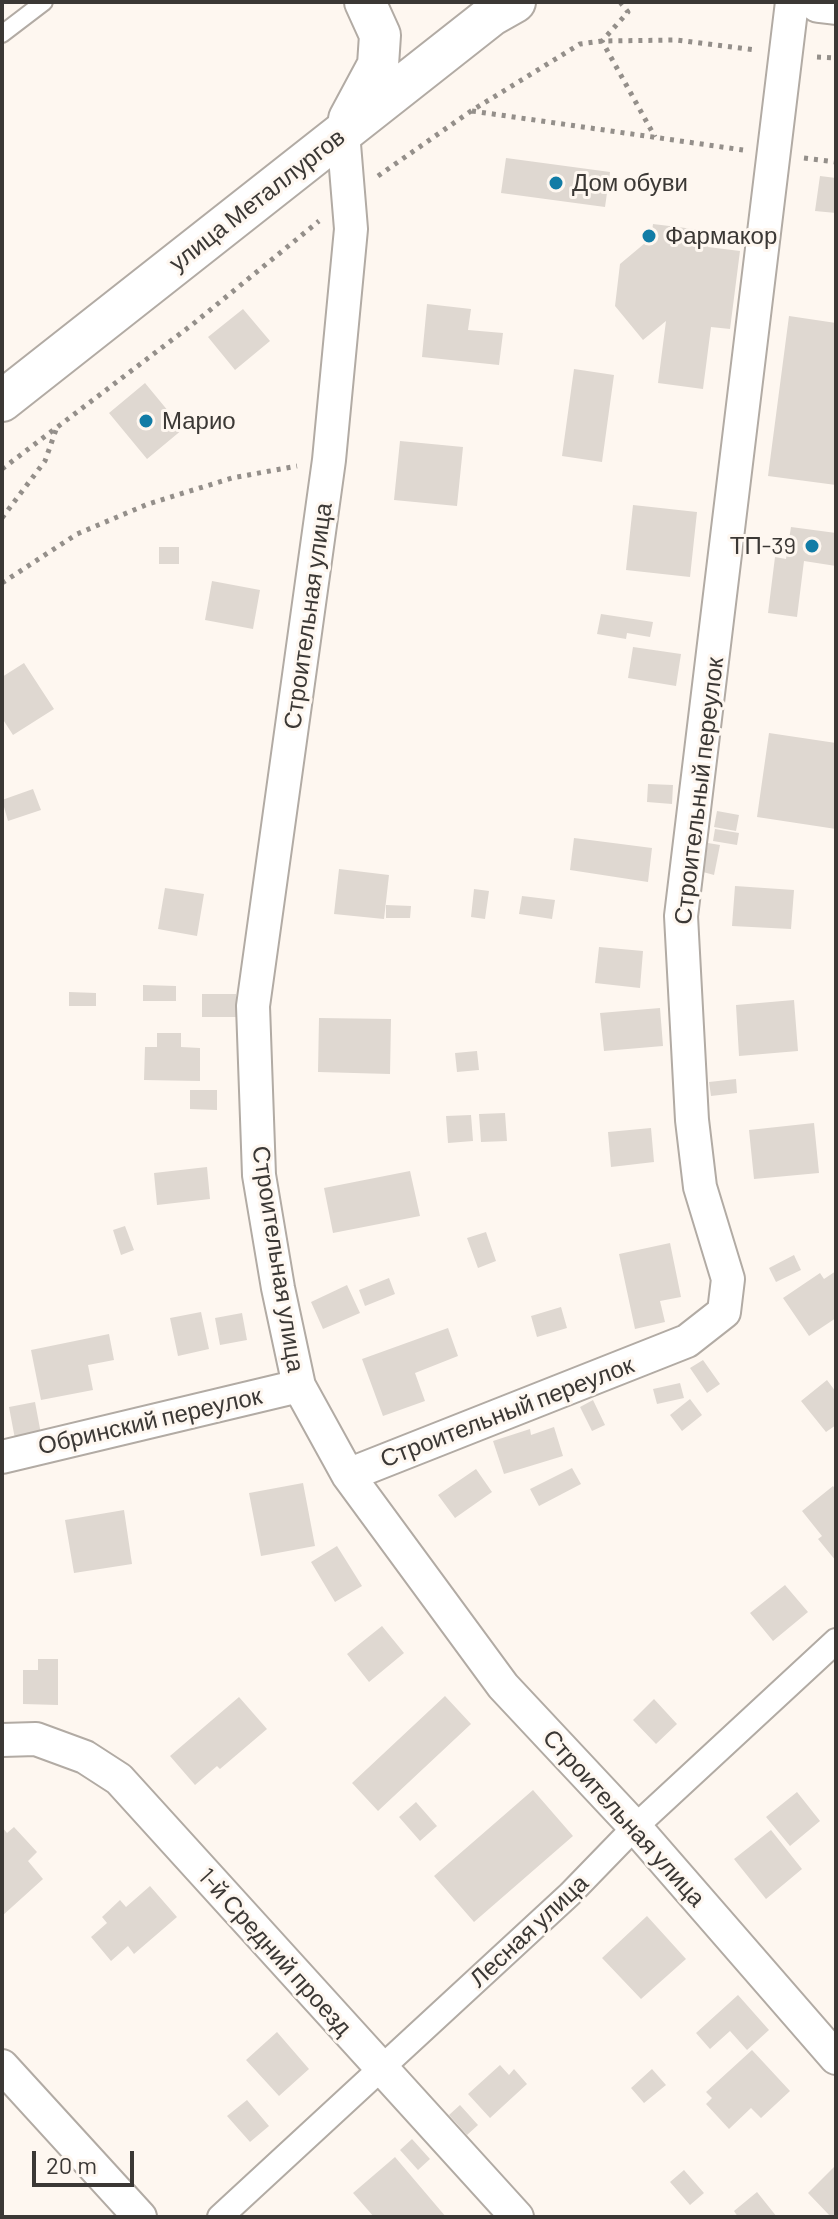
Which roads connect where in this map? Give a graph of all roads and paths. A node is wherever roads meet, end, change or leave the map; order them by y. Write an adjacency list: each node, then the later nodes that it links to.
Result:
1 (44, 2): 8 (lane)
2 (365, 2): 13 (street)
3 (515, 2): 13 (street, улица Металлургов)
4 (620, 2): 9 (path)
5 (792, 2): 10 (street, Строительный переулок)
6 (819, 2): 7 (street)
7 (836, 4)
8 (2, 34)
9 (602, 41): 10 (path); 12 (path); 14 (path)
10 (786, 54): 11 (path); 15 (street, Строительный переулок)
11 (836, 58)
12 (471, 111): 14 (path); 17 (path)
13 (343, 132): 17 (street, Строительная улица); 18 (street, улица Металлургов)
14 (655, 138): 15 (path)
15 (774, 154): 16 (path); 26 (street, Строительный переулок)
16 (836, 162)
17 (349, 197): 19 (path); 20 (street, Строительная улица)
18 (2, 401)
19 (58, 427): 21 (path); 22 (path)
20 (329, 460): 23 (path); 24 (street, Строительная улица)
21 (2, 469)
22 (2, 518)
23 (2, 583)
24 (299, 1386): 25 (street, Обринский переулок); 26 (street, Строительная улица)
25 (2, 1457)
26 (348, 1475): 29 (street, Строительная улица)
27 (836, 1641): 29 (street, Лесная улица)
28 (2, 1740): 32 (street, 1-й Средний проезд)
29 (635, 1827): 30 (street, Строительная улица); 32 (street, Лесная улица)
30 (836, 2058)
31 (2, 2066): 33 (street)
32 (381, 2070): 34 (street, Лесная улица); 35 (street, 1-й Средний проезд)
33 (140, 2217)
34 (220, 2217)
35 (517, 2217)

